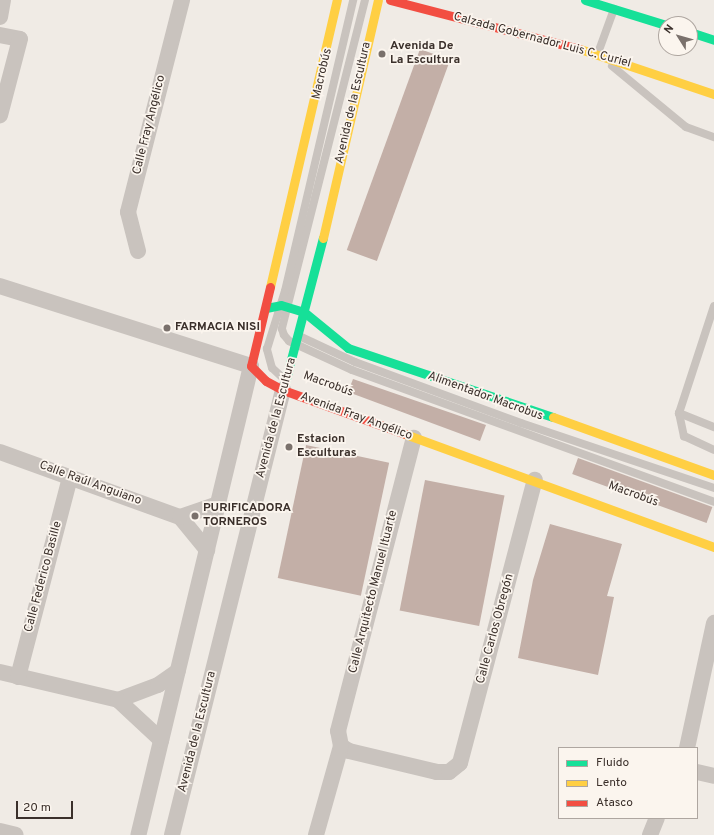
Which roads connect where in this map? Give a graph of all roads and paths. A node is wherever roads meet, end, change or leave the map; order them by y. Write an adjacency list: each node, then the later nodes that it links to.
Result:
1 (3, 0): 10 (street)
2 (182, 0): 19 (street, Calle Fray Angélico)
3 (337, 0): 23 (street)
4 (353, 0): 21 (lane, Macrobús)
5 (365, 0): 21 (lane, Macrobús)
6 (378, 0): 24 (street, Avenida de la Escultura)
7 (390, 0): 15 (street, Calzada Gobernador Luis C. Curiel)
8 (585, 0): 9 (street)
9 (614, 9): 11 (street); 15 (lane)
10 (0, 17)
11 (658, 23)
12 (0, 35): 17 (street)
13 (698, 35): 14 (street)
14 (714, 40)
15 (598, 54): 16 (street, Calzada Gobernador Luis C. Curiel); 18 (lane)
16 (714, 94)
17 (0, 115)
18 (714, 137)
19 (138, 251)
20 (0, 286): 26 (street, Avenida Fray Angélico)
21 (285, 306): 23 (street); 24 (street); 25 (lane, Macrobús); 27 (lane, Macrobús)
22 (714, 306): 28 (lane)
23 (266, 308): 26 (street)
24 (304, 312): 25 (street, Avenida de la Escultura); 33 (street)
25 (297, 340): 27 (street, Avenida de la Escultura); 36 (lane, Alimentador Macrobus); 37 (lane, Macrobús)
26 (251, 366): 27 (street, Avenida Fray Angélico); 38 (street)
27 (284, 385): 30 (street, Avenida Fray Angélico); 40 (lane, Macrobús); 57 (street, Avenida de la Escultura)
28 (679, 413): 29 (lane); 31 (lane)
29 (714, 427)
30 (414, 438): 35 (street, Avenida Fray Angélico); 49 (street, Calle Arquitecto Manuel Ituarte)
31 (714, 450)
32 (0, 452): 34 (street, Calle Raúl Anguiano)
33 (714, 475)
34 (70, 478): 39 (street, Calle Raúl Anguiano); 46 (street, Calle Federico Basille)
35 (535, 480): 41 (street, Avenida Fray Angélico); 49 (street, Calle Carlos Obregón)
36 (714, 488)
37 (714, 502)
38 (218, 504): 39 (street); 42 (street)
39 (180, 517): 42 (street)
40 (714, 538)
41 (714, 547)
42 (207, 550): 44 (street)
43 (714, 623): 50 (street)
44 (178, 671): 47 (street); 48 (street)
45 (0, 672): 46 (street)
46 (18, 677): 47 (street)
47 (118, 700): 48 (street)
48 (161, 740): 56 (street)
49 (341, 746): 58 (street, Calle Arquitecto Manuel Ituarte)
50 (687, 747)
51 (698, 772): 52 (street)
52 (714, 776)
53 (657, 819): 59 (street)
54 (0, 831): 55 (street)
55 (16, 835)
56 (138, 835)
57 (172, 835)
58 (316, 835)
59 (650, 835)

